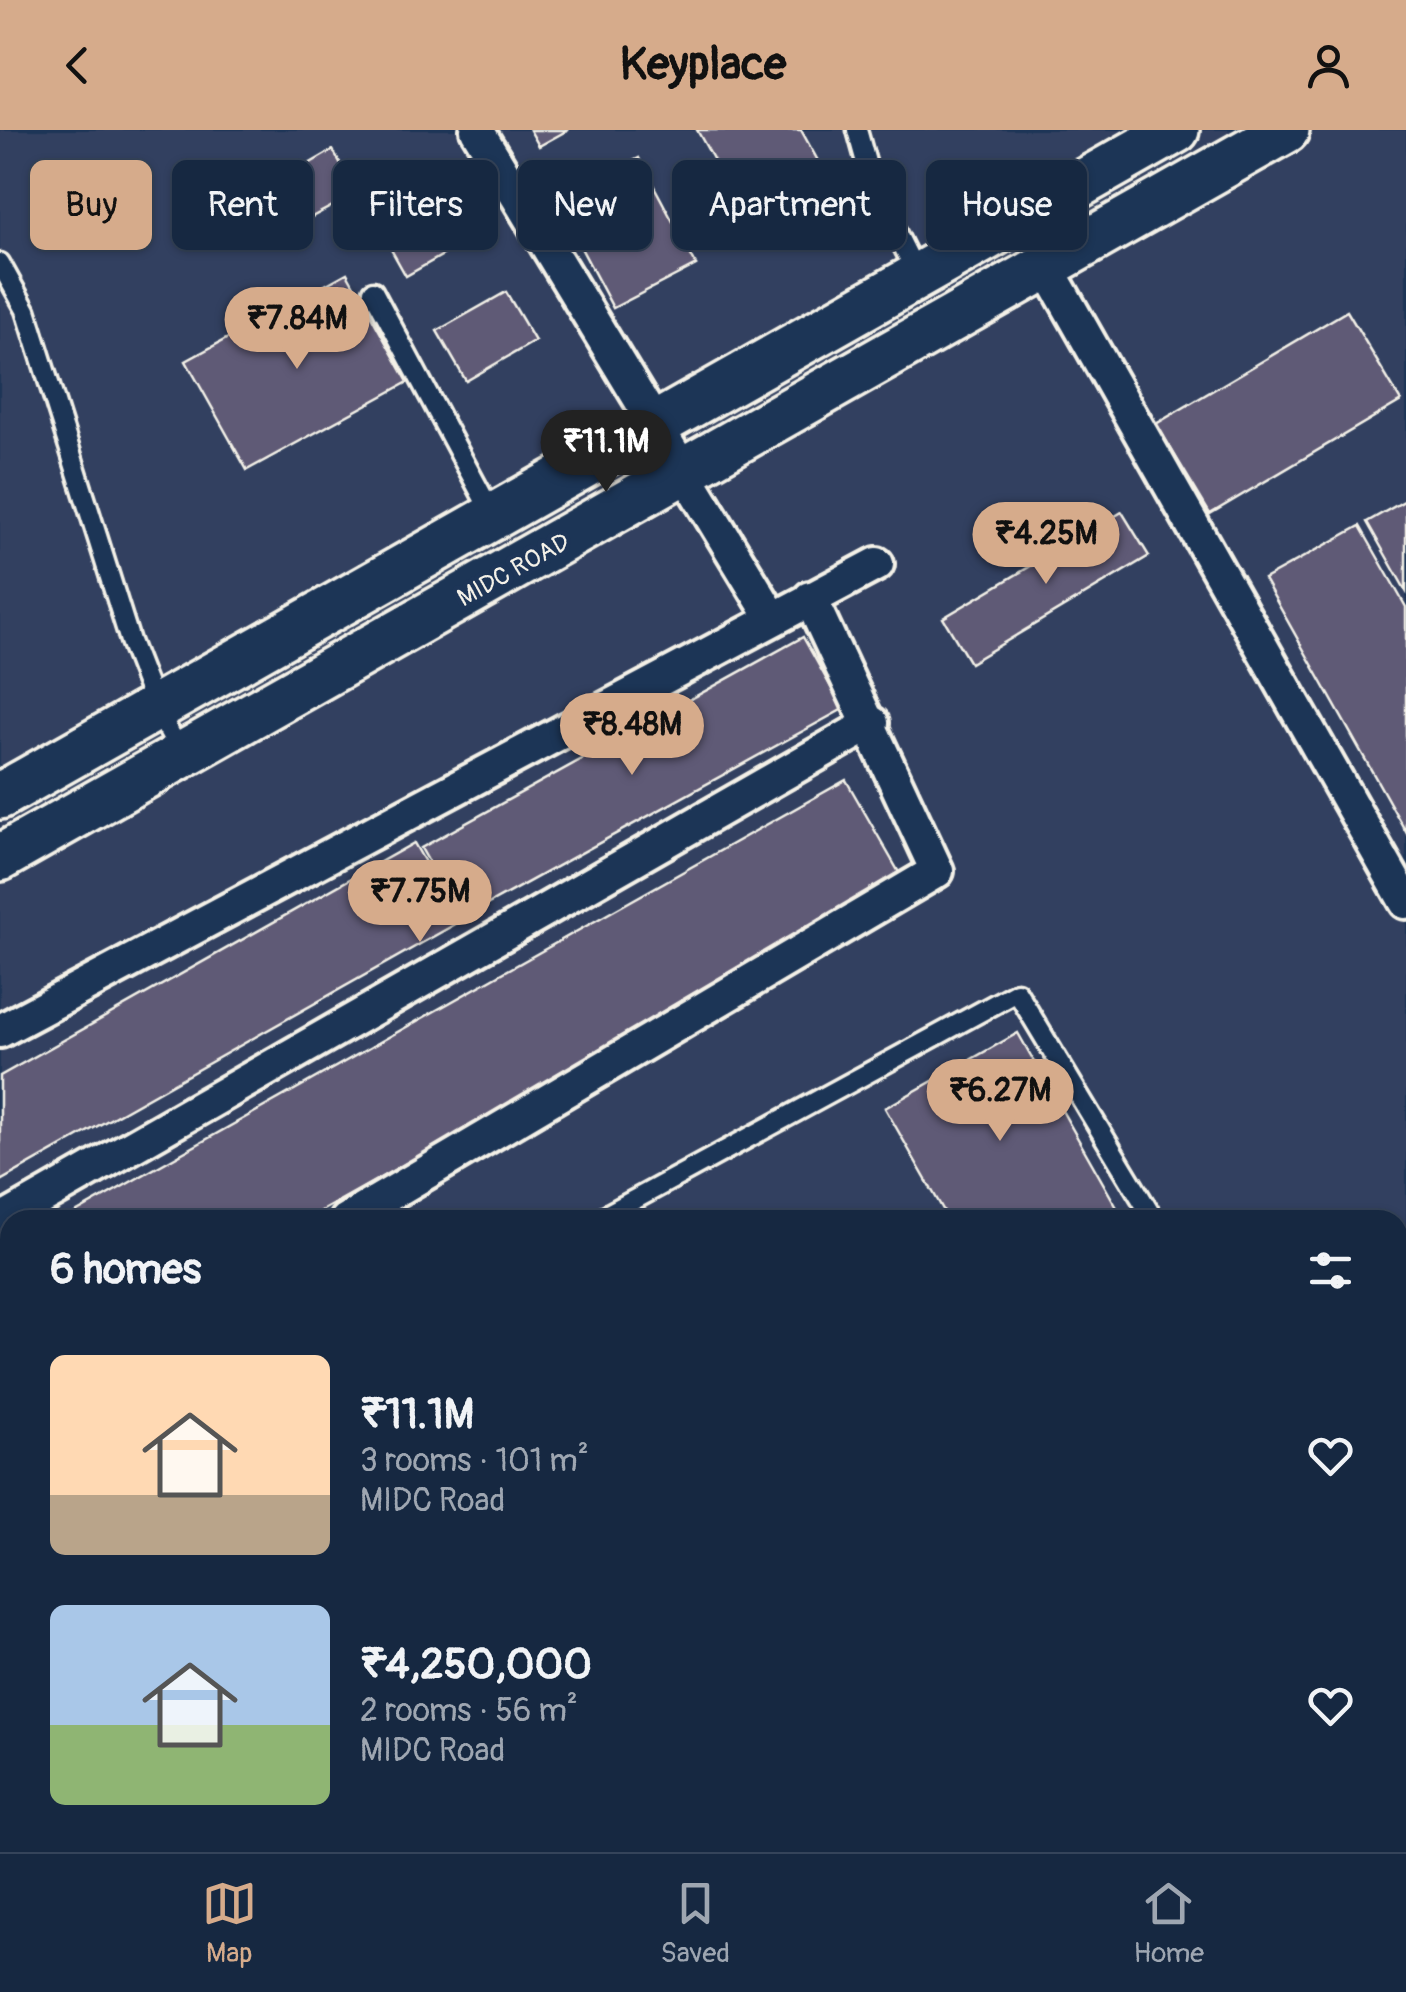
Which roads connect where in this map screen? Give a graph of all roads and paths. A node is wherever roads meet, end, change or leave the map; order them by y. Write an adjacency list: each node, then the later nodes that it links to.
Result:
1 (477, 130): 9 (street)
2 (858, 130): 7 (lane)
3 (1176, 130): 7 (main road)
4 (1286, 130): 6 (main road, MIDC ROAD)
5 (0, 262): 15 (lane)
6 (1046, 266): 10 (main road, MIDC ROAD); 20 (street)
7 (919, 276): 9 (main road)
8 (373, 291): 11 (lane)
9 (654, 426): 10 (street); 11 (main road)
10 (684, 472): 14 (street); 17 (main road, MIDC ROAD)
11 (492, 514): 15 (main road)
12 (876, 564): 13 (street)
13 (810, 598): 14 (street); 16 (street)
14 (772, 618): 21 (street)
15 (156, 708): 17 (lane); 18 (main road)
16 (872, 723): 22 (street); 23 (street)
17 (182, 755): 19 (main road, MIDC ROAD)
18 (0, 796)
19 (0, 858)
20 (1406, 902)
21 (0, 1031)
22 (21, 1210)
23 (363, 1210)
24 (615, 1210): 25 (lane)
25 (1148, 1210)

